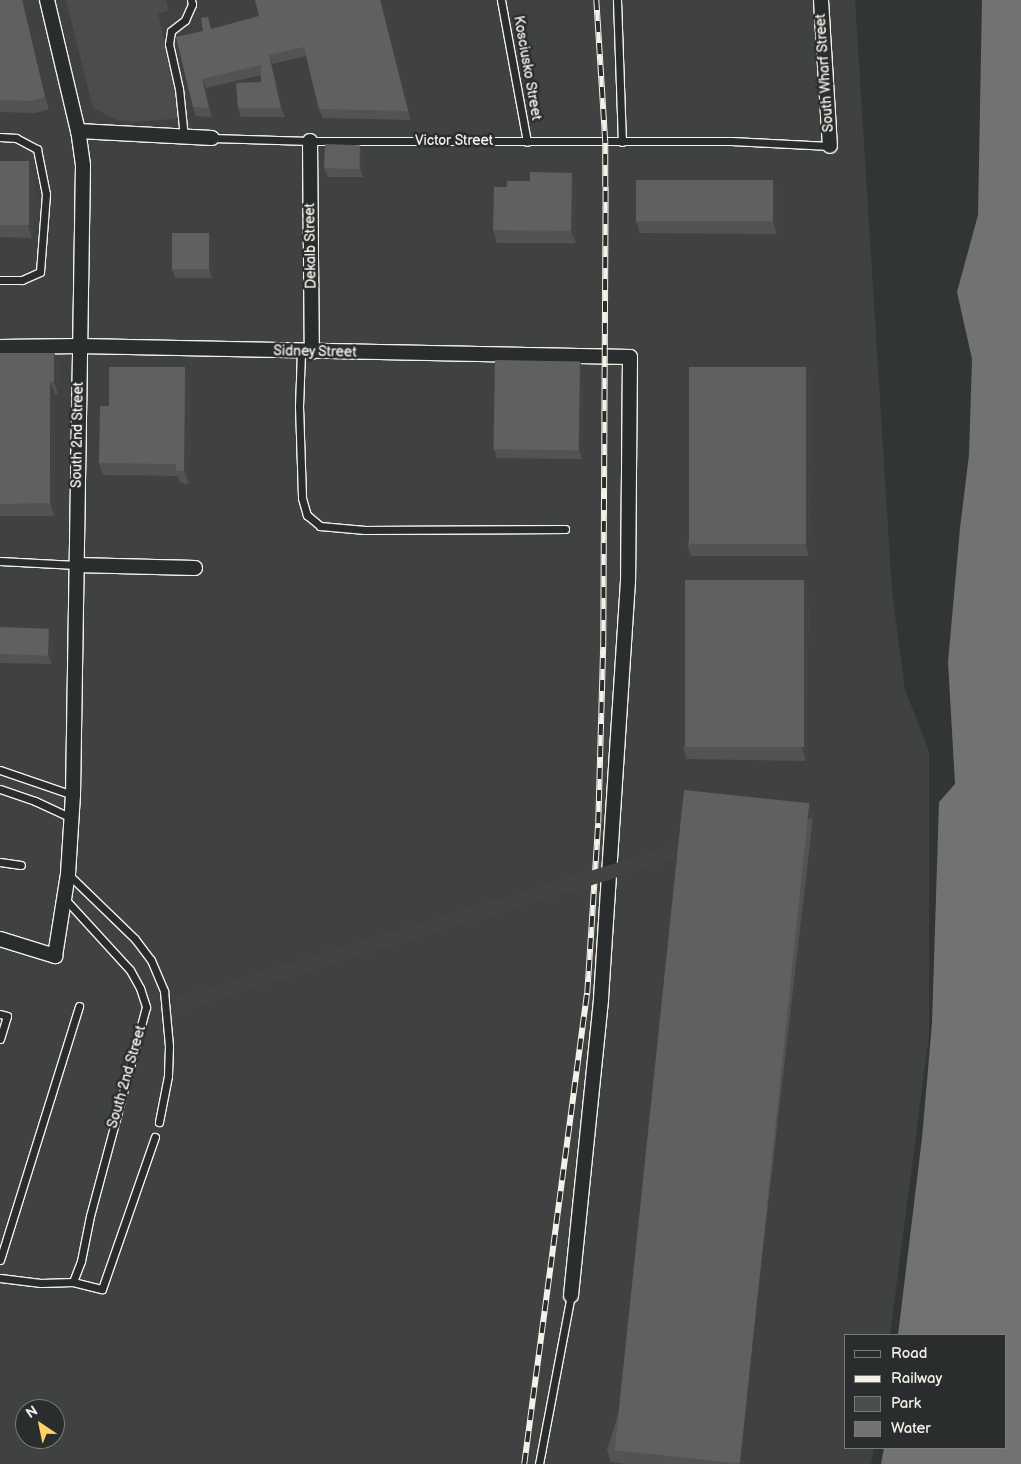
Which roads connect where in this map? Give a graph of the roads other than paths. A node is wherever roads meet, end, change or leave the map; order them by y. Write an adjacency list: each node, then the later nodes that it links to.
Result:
1 (47, 0): 6 (street, South 2nd Street)
2 (191, 0): 8 (lane)
3 (501, 0): 11 (lane, Kosciusko Street)
4 (617, 0): 12 (lane)
5 (821, 0): 13 (street, South Wharf Street)
6 (78, 131): 8 (street, Victor Street); 15 (street, South 2nd Street)
7 (0, 137): 14 (lane)
8 (184, 137): 9 (street, Victor Street)
9 (212, 138): 10 (lane, Victor Street)
10 (310, 141): 11 (lane, Victor Street); 17 (street, Dekalb Street)
11 (527, 142): 12 (lane, Victor Street)
12 (622, 142): 13 (lane, Victor Street)
13 (830, 146)
14 (0, 280)
15 (79, 346): 16 (street, Sidney Street); 17 (street, Sidney Street); 20 (street, South 2nd Street)
16 (0, 347)
17 (306, 352): 18 (lane, Dekalb Street); 39 (street, Sidney Street)
18 (565, 529)
19 (0, 561): 20 (lane)
20 (76, 565): 21 (street); 24 (street, South 2nd Street)
21 (195, 568)
22 (0, 770): 24 (lane)
23 (0, 789): 25 (lane)
24 (72, 795): 25 (street, South 2nd Street)
25 (71, 818): 28 (street, South 2nd Street)
26 (0, 862): 27 (lane)
27 (21, 865)
28 (68, 874): 29 (street, South 2nd Street); 34 (lane, South 2nd Street)
29 (63, 897): 30 (street, South 2nd Street); 38 (lane, South 2nd Street)
30 (0, 938)
31 (79, 1006): 36 (lane)
32 (0, 1014): 33 (lane)
33 (0, 1039)
34 (160, 1122)
35 (155, 1138): 38 (lane)
36 (0, 1260)
37 (0, 1278): 38 (lane)
38 (74, 1282)
39 (571, 1295): 40 (lane)
40 (539, 1464)

